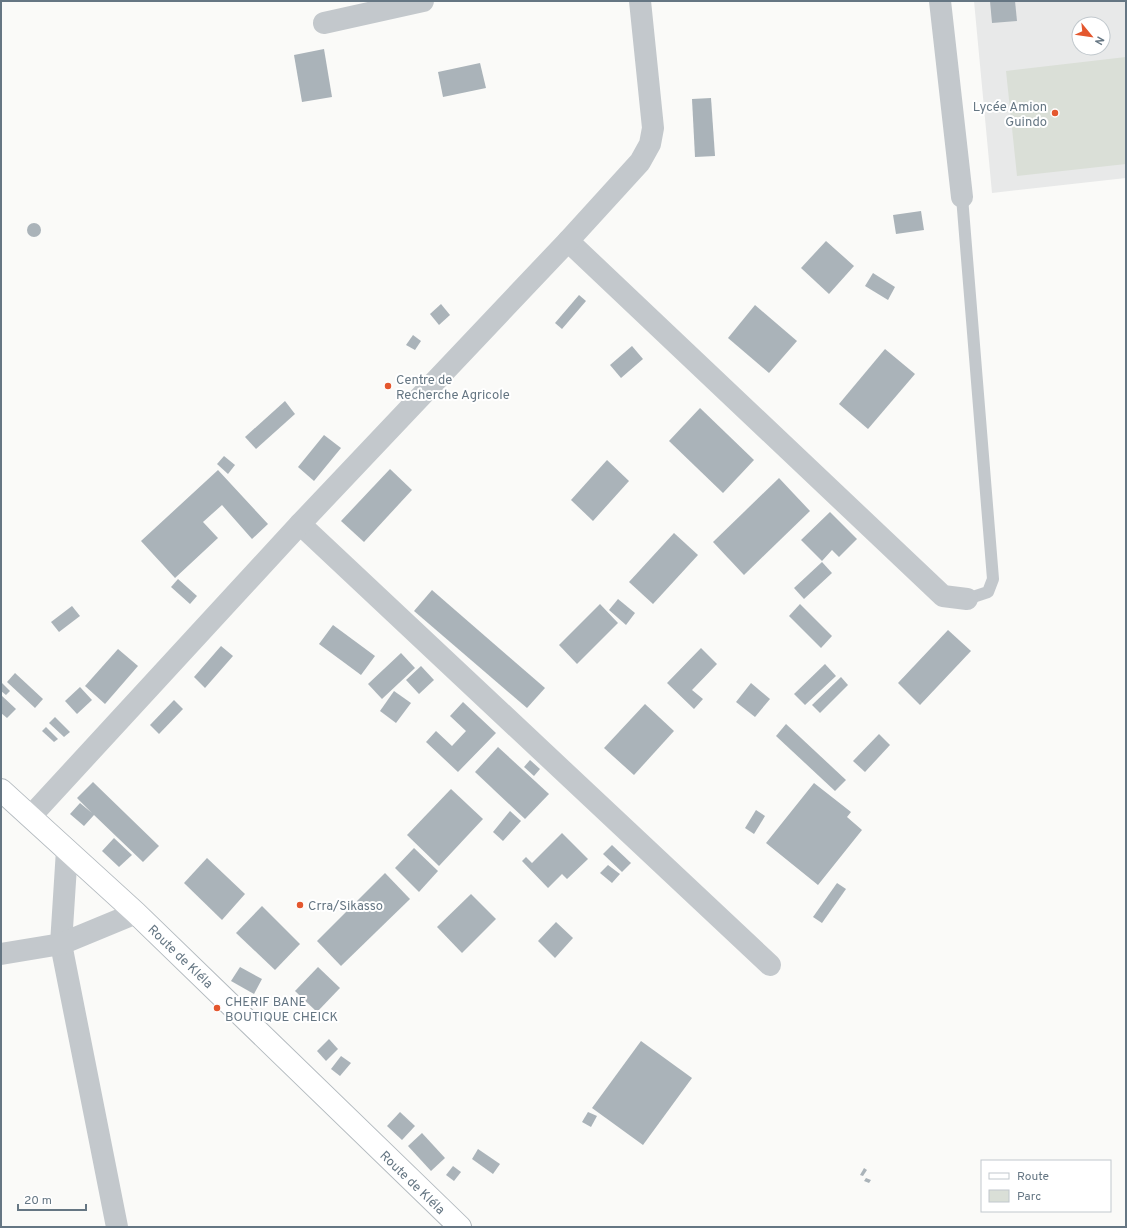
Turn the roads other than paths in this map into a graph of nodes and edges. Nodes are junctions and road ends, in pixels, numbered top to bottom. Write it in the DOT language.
graph roads {
  1 [pos="423,1"];
  2 [pos="640,1"];
  3 [pos="940,1"];
  4 [pos="324,23"];
  5 [pos="962,197"];
  6 [pos="568,241"];
  7 [pos="300,524"];
  8 [pos="967,599"];
  9 [pos="1,790"];
  10 [pos="31,816"];
  11 [pos="67,850"];
  12 [pos="136,913"];
  13 [pos="61,944"];
  14 [pos="1,954"];
  15 [pos="770,964"];
  16 [pos="117,1227"];
  17 [pos="460,1227"];
  1 -- 4 [label="street"];
  2 -- 6 [label="street"];
  3 -- 5 [label="street"];
  5 -- 8 [label="lane"];
  6 -- 7 [label="street"];
  6 -- 8 [label="street"];
  7 -- 10 [label="street"];
  7 -- 15 [label="street"];
  9 -- 10 [label="main road, Route de Kléla"];
  10 -- 11 [label="main road, Route de Kléla"];
  11 -- 12 [label="main road, Route de Kléla"];
  11 -- 13 [label="street"];
  12 -- 13 [label="street"];
  12 -- 17 [label="main road, Route de Kléla"];
  13 -- 14 [label="street"];
  13 -- 16 [label="street"];
}
